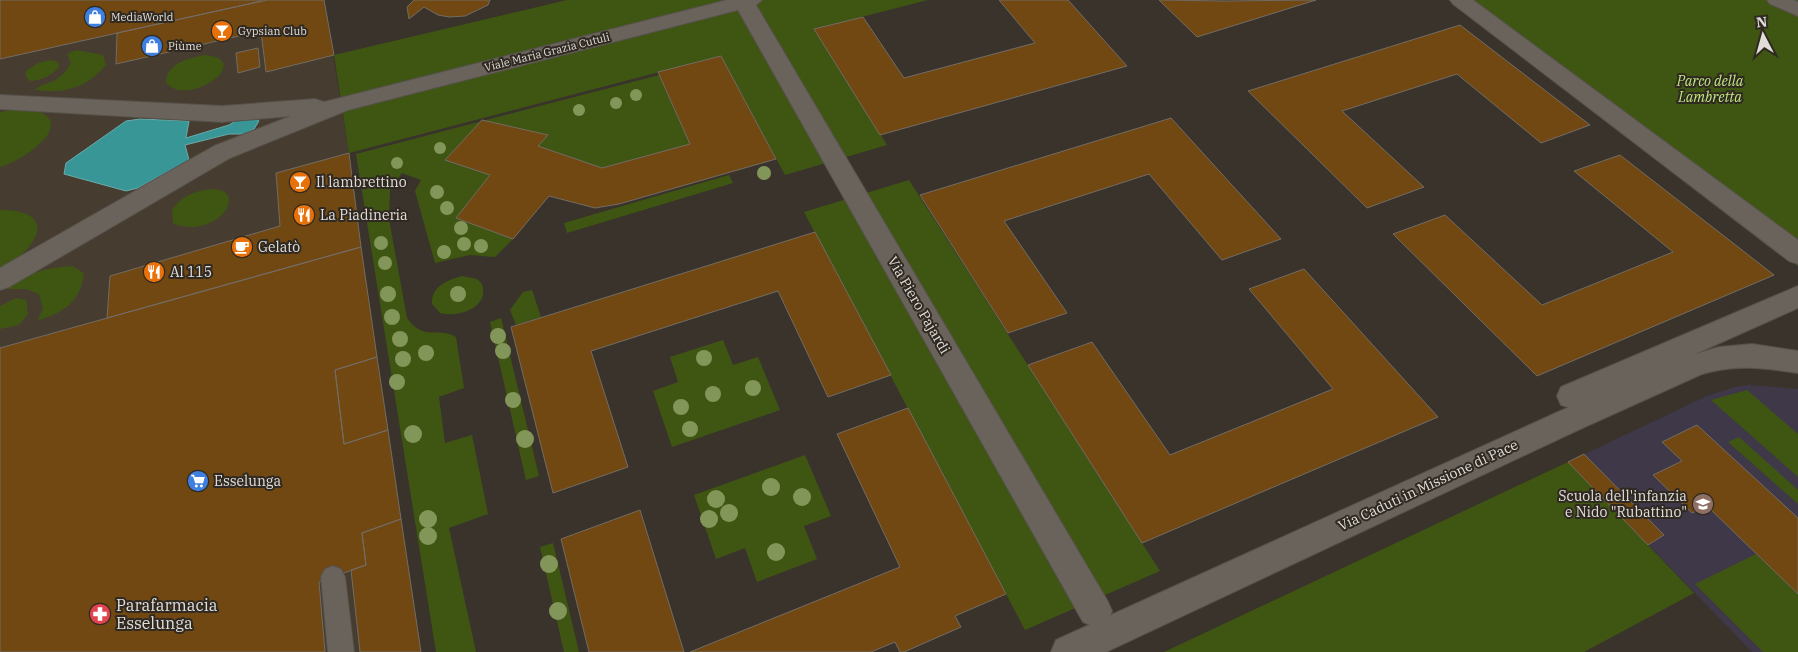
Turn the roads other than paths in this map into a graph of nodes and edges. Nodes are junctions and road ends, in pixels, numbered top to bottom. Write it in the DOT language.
graph roads {
  1 [pos="1460,0"];
  2 [pos="747,1"];
  3 [pos="0,102"];
  4 [pos="341,104"];
  5 [pos="1798,254"];
  6 [pos="0,280"];
  7 [pos="1798,296"];
  8 [pos="1798,362"];
  9 [pos="1571,396"];
  10 [pos="334,576"];
  11 [pos="1095,611"];
  12 [pos="341,652"];
  13 [pos="1068,652"];
  1 -- 5 [label="street"];
  2 -- 4 [label="street, Viale Maria Grazia Cutuli"];
  2 -- 11 [label="street, Via Piero Pajardi"];
  3 -- 4 [label="street"];
  4 -- 6 [label="street"];
  7 -- 9 [label="street"];
  8 -- 13 [label="street, Via Caduti in Missione di Pace"];
  10 -- 12 [label="lane"];
}
